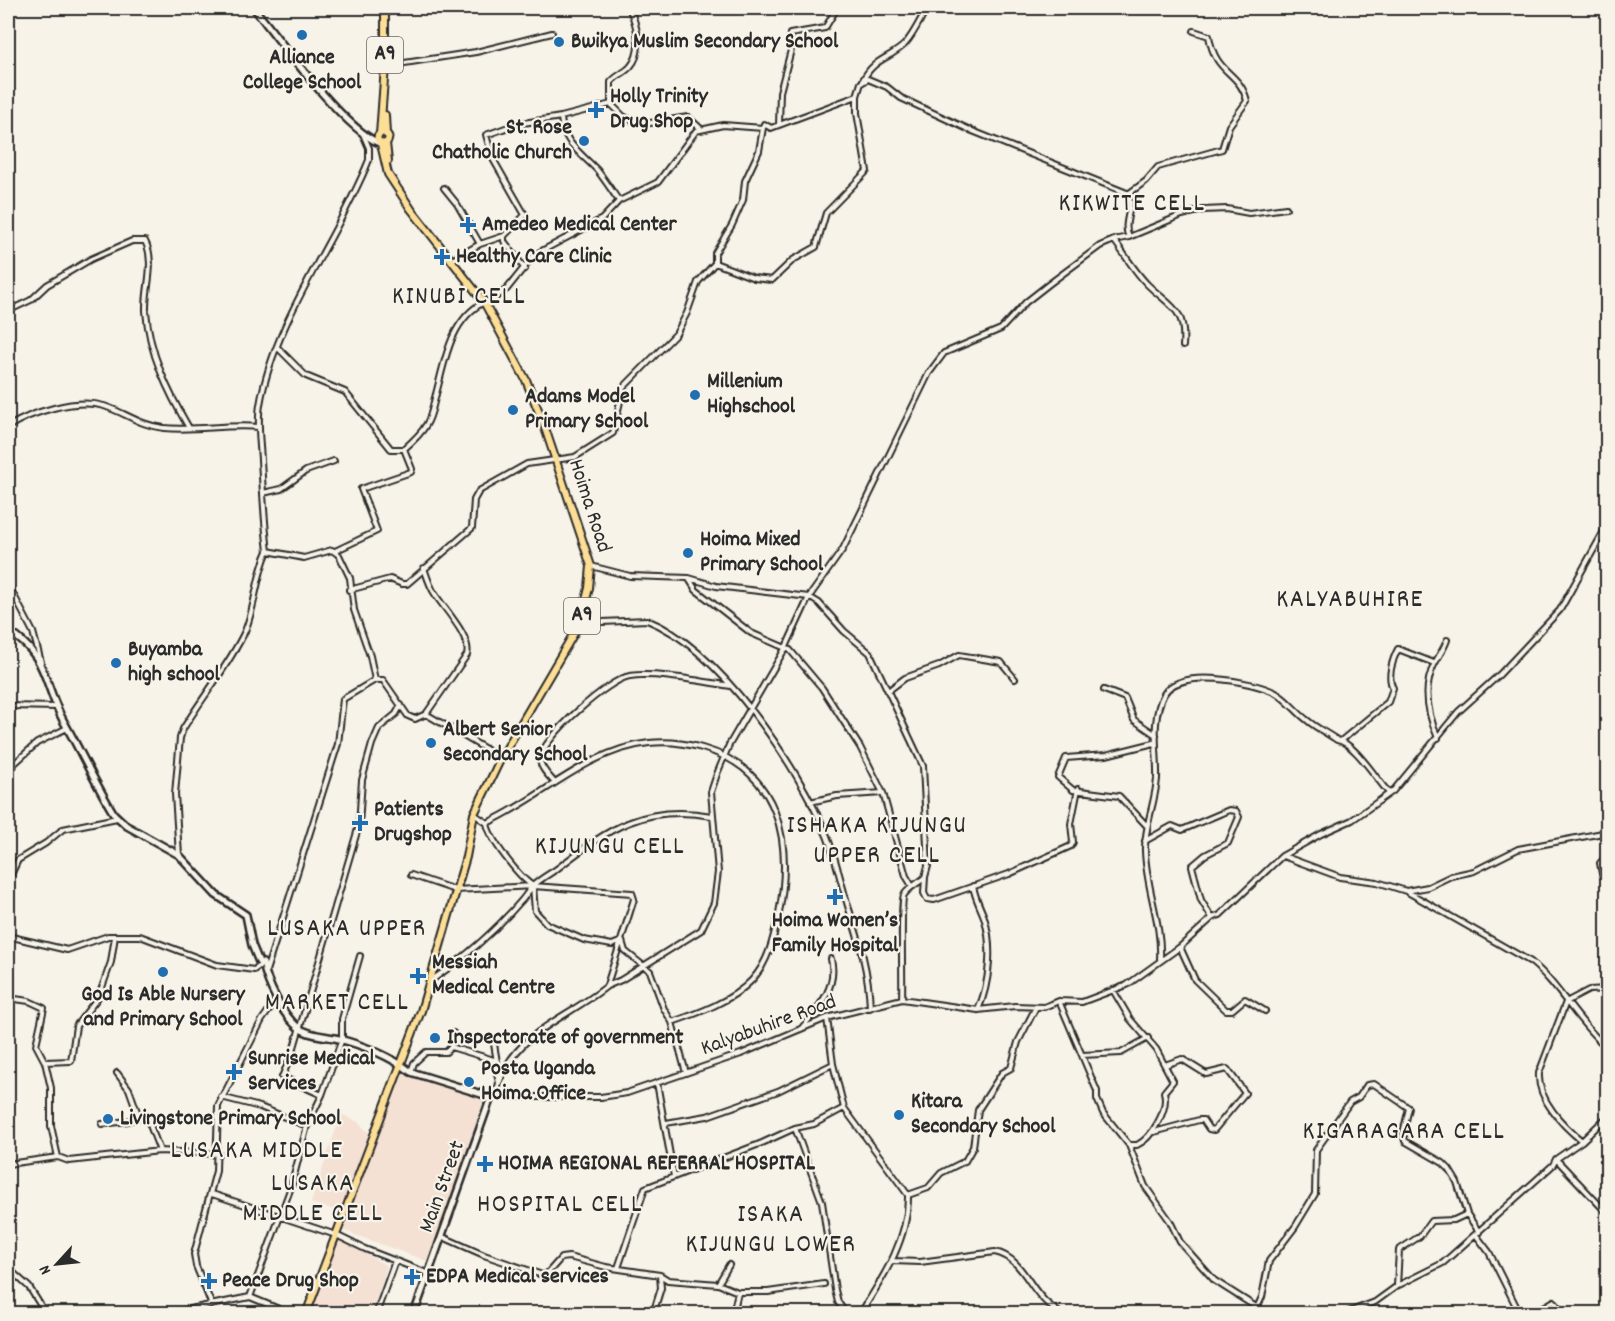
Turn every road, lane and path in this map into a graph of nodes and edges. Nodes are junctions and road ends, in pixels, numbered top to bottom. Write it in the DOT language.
graph roads {
  1 [pos="254,8"];
  2 [pos="385,8"];
  3 [pos="629,8"];
  4 [pos="834,8"];
  5 [pos="927,8"];
  6 [pos="1194,31"];
  7 [pos="552,33"];
  8 [pos="385,66"];
  9 [pos="863,81"];
  10 [pos="857,96"];
  11 [pos="611,104"];
  12 [pos="561,117"];
  13 [pos="764,124"];
  14 [pos="779,125"];
  15 [pos="702,129"];
  16 [pos="381,134"];
  17 [pos="364,135"];
  18 [pos="382,143"];
  19 [pos="444,188"];
  20 [pos="1128,194"];
  21 [pos="619,201"];
  22 [pos="1286,208"];
  23 [pos="504,236"];
  24 [pos="1129,237"];
  25 [pos="1114,240"];
  26 [pos="480,244"];
  27 [pos="452,260"];
  28 [pos="715,263"];
  29 [pos="525,269"];
  30 [pos="484,303"];
  31 [pos="8,311"];
  32 [pos="1183,346"];
  33 [pos="278,348"];
  34 [pos="8,427"];
  35 [pos="259,427"];
  36 [pos="189,428"];
  37 [pos="404,449"];
  38 [pos="334,461"];
  39 [pos="556,462"];
  40 [pos="263,493"];
  41 [pos="1608,524"];
  42 [pos="268,551"];
  43 [pos="335,551"];
  44 [pos="591,566"];
  45 [pos="424,568"];
  46 [pos="689,579"];
  47 [pos="8,584"];
  48 [pos="349,590"];
  49 [pos="809,597"];
  50 [pos="580,623"];
  51 [pos="8,631"];
  52 [pos="1447,640"];
  53 [pos="786,647"];
  54 [pos="41,662"];
  55 [pos="1434,663"];
  56 [pos="1015,679"];
  57 [pos="375,680"];
  58 [pos="732,686"];
  59 [pos="889,689"];
  60 [pos="1104,690"];
  61 [pos="401,705"];
  62 [pos="8,706"];
  63 [pos="57,706"];
  64 [pos="750,711"];
  65 [pos="426,714"];
  66 [pos="68,728"];
  67 [pos="1156,735"];
  68 [pos="1438,738"];
  69 [pos="1342,740"];
  70 [pos="1154,742"];
  71 [pos="726,755"];
  72 [pos="501,758"];
  73 [pos="8,774"];
  74 [pos="554,782"];
  75 [pos="1078,789"];
  76 [pos="883,793"];
  77 [pos="1389,793"];
  78 [pos="810,802"];
  79 [pos="474,814"];
  80 [pos="712,816"];
  81 [pos="117,818"];
  82 [pos="487,823"];
  83 [pos="1147,826"];
  84 [pos="1606,832"];
  85 [pos="1145,841"];
  86 [pos="1608,846"];
  87 [pos="179,855"];
  88 [pos="1608,855"];
  89 [pos="1282,856"];
  90 [pos="411,875"];
  91 [pos="925,877"];
  92 [pos="1608,878"];
  93 [pos="8,881"];
  94 [pos="533,886"];
  95 [pos="912,886"];
  96 [pos="973,886"];
  97 [pos="455,890"];
  98 [pos="1406,891"];
  99 [pos="1212,918"];
  100 [pos="8,936"];
  101 [pos="115,936"];
  102 [pos="622,941"];
  103 [pos="1180,948"];
  104 [pos="360,956"];
  105 [pos="831,959"];
  106 [pos="1160,960"];
  107 [pos="263,963"];
  108 [pos="645,964"];
  109 [pos="266,974"];
  110 [pos="432,980"];
  111 [pos="607,986"];
  112 [pos="1608,988"];
  113 [pos="1113,990"];
  114 [pos="8,998"];
  115 [pos="278,998"];
  116 [pos="902,999"];
  117 [pos="1059,1001"];
  118 [pos="1566,1002"];
  119 [pos="1036,1007"];
  120 [pos="870,1008"];
  121 [pos="978,1010"];
  122 [pos="1265,1011"];
  123 [pos="827,1018"];
  124 [pos="672,1022"];
  125 [pos="299,1028"];
  126 [pos="801,1030"];
  127 [pos="453,1033"];
  128 [pos="1148,1038"];
  129 [pos="342,1039"];
  130 [pos="1601,1042"];
  131 [pos="494,1044"];
  132 [pos="451,1047"];
  133 [pos="1082,1055"];
  134 [pos="45,1062"];
  135 [pos="400,1063"];
  136 [pos="833,1064"];
  137 [pos="1165,1065"];
  138 [pos="497,1066"];
  139 [pos="411,1072"];
  140 [pos="117,1073"];
  141 [pos="686,1073"];
  142 [pos="657,1083"];
  143 [pos="499,1084"];
  144 [pos="322,1095"];
  145 [pos="494,1096"];
  146 [pos="221,1098"];
  147 [pos="844,1108"];
  148 [pos="1608,1116"];
  149 [pos="140,1117"];
  150 [pos="666,1123"];
  151 [pos="102,1124"];
  152 [pos="307,1126"];
  153 [pos="795,1128"];
  154 [pos="1154,1132"];
  155 [pos="1582,1141"];
  156 [pos="1129,1144"];
  157 [pos="160,1151"];
  158 [pos="218,1154"];
  159 [pos="58,1157"];
  160 [pos="1556,1158"];
  161 [pos="8,1164"];
  162 [pos="674,1177"];
  163 [pos="212,1194"];
  164 [pos="908,1195"];
  165 [pos="1467,1214"];
  166 [pos="1608,1214"];
  167 [pos="280,1216"];
  168 [pos="1478,1233"];
  169 [pos="336,1235"];
  170 [pos="443,1237"];
  171 [pos="394,1261"];
  172 [pos="893,1261"];
  173 [pos="729,1266"];
  174 [pos="8,1268"];
  175 [pos="618,1268"];
  176 [pos="427,1273"];
  177 [pos="660,1275"];
  178 [pos="718,1284"];
  179 [pos="824,1284"];
  180 [pos="1397,1286"];
  181 [pos="738,1292"];
  182 [pos="250,1297"];
  183 [pos="211,1303"];
  184 [pos="1256,1307"];
  185 [pos="655,1313"];
  186 [pos="46,1314"];
  187 [pos="165,1314"];
  188 [pos="291,1314"];
  189 [pos="306,1314"];
  190 [pos="376,1314"];
  191 [pos="414,1314"];
  192 [pos="733,1314"];
  193 [pos="846,1314"];
  194 [pos="860,1314"];
  195 [pos="1061,1314"];
  196 [pos="1254,1314"];
  197 [pos="1343,1314"];
  198 [pos="1520,1314"];
  199 [pos="1532,1314"];
  200 [pos="1563,1314"];
  1 -- 17 [label="street"];
  2 -- 8 [label="main road, A9"];
  3 -- 11 [label="street"];
  4 -- 14 [label="street"];
  5 -- 9 [label="street"];
  6 -- 20 [label="street"];
  7 -- 8 [label="street"];
  8 -- 16 [label="main road, A9"];
  9 -- 10 [label="street"];
  9 -- 20 [label="street"];
  10 -- 14 [label="street"];
  10 -- 28 [label="street"];
  11 -- 12 [label="street"];
  11 -- 15 [label="street"];
  12 -- 21 [label="street"];
  12 -- 23 [label="street"];
  13 -- 14 [label="street"];
  13 -- 15 [label="street"];
  13 -- 28 [label="street"];
  15 -- 21 [label="street"];
  16 -- 17 [label="street"];
  16 -- 18 [label="main road, A9"];
  17 -- 18 [label="street"];
  17 -- 33 [label="street"];
  18 -- 27 [label="main road, Hoima Road / A9"];
  19 -- 26 [label="street"];
  20 -- 24 [label="street"];
  21 -- 29 [label="street"];
  22 -- 24 [label="street"];
  23 -- 26 [label="street"];
  23 -- 29 [label="street"];
  24 -- 25 [label="street"];
  25 -- 32 [label="street"];
  25 -- 49 [label="street"];
  26 -- 27 [label="street"];
  27 -- 30 [label="main road, Hoima Road / A9"];
  28 -- 39 [label="street"];
  29 -- 30 [label="street"];
  30 -- 37 [label="street"];
  30 -- 39 [label="main road, Hoima Road / A9"];
  31 -- 36 [label="street"];
  33 -- 35 [label="street"];
  33 -- 37 [label="street"];
  34 -- 36 [label="street"];
  35 -- 36 [label="street"];
  35 -- 40 [label="street"];
  37 -- 43 [label="street"];
  38 -- 40 [label="street"];
  39 -- 44 [label="main road, Hoima Road / A9"];
  39 -- 45 [label="street"];
  40 -- 42 [label="street"];
  41 -- 68 [label="street, Kalyabuhire Road"];
  42 -- 43 [label="street"];
  42 -- 87 [label="street"];
  43 -- 48 [label="street"];
  44 -- 46 [label="street"];
  44 -- 50 [label="main road, Hoima Road / A9"];
  45 -- 48 [label="street"];
  45 -- 65 [label="street"];
  46 -- 49 [label="street"];
  46 -- 53 [label="street"];
  47 -- 54 [label="street"];
  48 -- 57 [label="street"];
  49 -- 53 [label="street"];
  49 -- 59 [label="street"];
  50 -- 58 [label="street"];
  50 -- 72 [label="main road, Hoima Road / A9"];
  51 -- 54 [label="street"];
  52 -- 55 [label="street"];
  53 -- 64 [label="street"];
  53 -- 76 [label="street"];
  54 -- 63 [label="street"];
  55 -- 68 [label="street"];
  55 -- 69 [label="street"];
  56 -- 59 [label="street"];
  57 -- 61 [label="street"];
  57 -- 109 [label="street"];
  58 -- 64 [label="street"];
  58 -- 74 [label="street"];
  59 -- 91 [label="street"];
  60 -- 67 [label="street"];
  61 -- 65 [label="street"];
  61 -- 125 [label="street"];
  62 -- 63 [label="street"];
  63 -- 66 [label="street"];
  64 -- 71 [label="street"];
  64 -- 78 [label="street"];
  65 -- 72 [label="street"];
  66 -- 73 [label="street"];
  66 -- 81 [label="street"];
  67 -- 69 [label="street"];
  67 -- 70 [label="street"];
  68 -- 77 [label="street, Kalyabuhire Road"];
  69 -- 77 [label="street"];
  70 -- 75 [label="street"];
  70 -- 83 [label="street"];
  71 -- 74 [label="street"];
  71 -- 80 [label="street"];
  71 -- 124 [label="street"];
  72 -- 79 [label="main road, Hoima Road / A9"];
  74 -- 82 [label="street"];
  75 -- 83 [label="street"];
  75 -- 96 [label="street"];
  76 -- 78 [label="street"];
  76 -- 95 [label="street"];
  77 -- 89 [label="street, Kalyabuhire Road"];
  78 -- 120 [label="street"];
  79 -- 82 [label="street"];
  79 -- 97 [label="main road, Hoima Road / A9"];
  80 -- 94 [label="street"];
  80 -- 108 [label="street"];
  81 -- 87 [label="street"];
  81 -- 93 [label="street"];
  82 -- 94 [label="street"];
  83 -- 85 [label="street"];
  84 -- 86 [label="street"];
  84 -- 98 [label="street"];
  85 -- 99 [label="street"];
  85 -- 106 [label="street"];
  87 -- 107 [label="street"];
  88 -- 92 [label="street"];
  89 -- 98 [label="street"];
  89 -- 99 [label="street, Kalyabuhire Road"];
  90 -- 97 [label="street"];
  91 -- 95 [label="street"];
  91 -- 96 [label="street"];
  94 -- 97 [label="street"];
  94 -- 102 [label="street"];
  94 -- 102 [label="street"];
  94 -- 110 [label="street"];
  95 -- 116 [label="street"];
  96 -- 121 [label="street"];
  97 -- 110 [label="main road, Hoima Road / A9"];
  98 -- 118 [label="street"];
  99 -- 103 [label="street, Kalyabuhire Road"];
  100 -- 101 [label="street"];
  101 -- 107 [label="street"];
  101 -- 134 [label="street"];
  102 -- 108 [label="street"];
  102 -- 111 [label="street"];
  103 -- 106 [label="street, Kalyabuhire Road"];
  103 -- 122 [label="street"];
  104 -- 129 [label="street"];
  105 -- 126 [label="street"];
  106 -- 113 [label="street, Kalyabuhire Road"];
  107 -- 109 [label="street"];
  108 -- 111 [label="street"];
  108 -- 124 [label="street"];
  109 -- 115 [label="street"];
  110 -- 135 [label="main road, Hoima Road / A9"];
  111 -- 143 [label="street"];
  112 -- 118 [label="street"];
  113 -- 117 [label="street, Kalyabuhire Road"];
  113 -- 128 [label="street"];
  114 -- 134 [label="street"];
  115 -- 125 [label="street"];
  115 -- 146 [label="street"];
  116 -- 120 [label="street, Kalyabuhire Road"];
  116 -- 121 [label="street, Kalyabuhire Road"];
  117 -- 119 [label="street, Kalyabuhire Road"];
  117 -- 133 [label="street"];
  118 -- 130 [label="street"];
  118 -- 155 [label="street"];
  119 -- 121 [label="street, Kalyabuhire Road"];
  119 -- 164 [label="street"];
  120 -- 123 [label="street, Kalyabuhire Road"];
  123 -- 126 [label="street, Kalyabuhire Road"];
  123 -- 136 [label="street"];
  124 -- 141 [label="street"];
  125 -- 129 [label="street"];
  125 -- 144 [label="street"];
  126 -- 141 [label="street, Kalyabuhire Road"];
  127 -- 132 [label="street"];
  128 -- 133 [label="street"];
  128 -- 137 [label="street"];
  129 -- 135 [label="street"];
  129 -- 144 [label="street"];
  131 -- 138 [label="street"];
  132 -- 138 [label="street"];
  132 -- 139 [label="street"];
  133 -- 156 [label="street"];
  134 -- 159 [label="street"];
  135 -- 139 [label="street"];
  135 -- 169 [label="main road, Hoima Road"];
  136 -- 147 [label="street"];
  136 -- 150 [label="street"];
  137 -- 154 [label="street"];
  137 -- 154 [label="street"];
  138 -- 143 [label="street"];
  139 -- 145 [label="street"];
  140 -- 149 [label="street"];
  141 -- 142 [label="street, Kalyabuhire Road"];
  142 -- 145 [label="street, Kalyabuhire Road"];
  142 -- 150 [label="street"];
  143 -- 145 [label="street"];
  144 -- 152 [label="street"];
  145 -- 170 [label="street, Main Street"];
  146 -- 152 [label="street"];
  146 -- 158 [label="street"];
  147 -- 153 [label="street"];
  147 -- 164 [label="street"];
  148 -- 155 [label="street"];
  149 -- 151 [label="street"];
  149 -- 157 [label="street"];
  150 -- 162 [label="street"];
  152 -- 167 [label="street"];
  153 -- 162 [label="street"];
  153 -- 193 [label="street"];
  154 -- 156 [label="street"];
  155 -- 160 [label="street"];
  156 -- 184 [label="street"];
  157 -- 158 [label="street"];
  157 -- 159 [label="street"];
  158 -- 163 [label="street"];
  159 -- 161 [label="street"];
  160 -- 166 [label="street"];
  160 -- 168 [label="street"];
  162 -- 175 [label="street"];
  163 -- 167 [label="street"];
  163 -- 183 [label="street"];
  164 -- 172 [label="street"];
  165 -- 168 [label="street"];
  165 -- 180 [label="street"];
  165 -- 184 [label="street"];
  167 -- 169 [label="street"];
  167 -- 182 [label="street"];
  168 -- 180 [label="street"];
  168 -- 198 [label="street"];
  169 -- 171 [label="street"];
  169 -- 189 [label="main road, Hoima Road"];
  170 -- 175 [label="street"];
  170 -- 176 [label="street, Main Street"];
  171 -- 176 [label="street"];
  171 -- 190 [label="street"];
  172 -- 194 [label="street"];
  172 -- 195 [label="street"];
  173 -- 178 [label="street"];
  174 -- 186 [label="street"];
  175 -- 177 [label="street"];
  176 -- 191 [label="street, Main Street"];
  177 -- 178 [label="street"];
  177 -- 185 [label="street"];
  178 -- 181 [label="street"];
  179 -- 181 [label="street"];
  180 -- 197 [label="street"];
  181 -- 192 [label="street"];
  182 -- 183 [label="street"];
  182 -- 188 [label="street"];
  183 -- 187 [label="street"];
  184 -- 196 [label="street"];
  199 -- 200 [label="street"];
}
